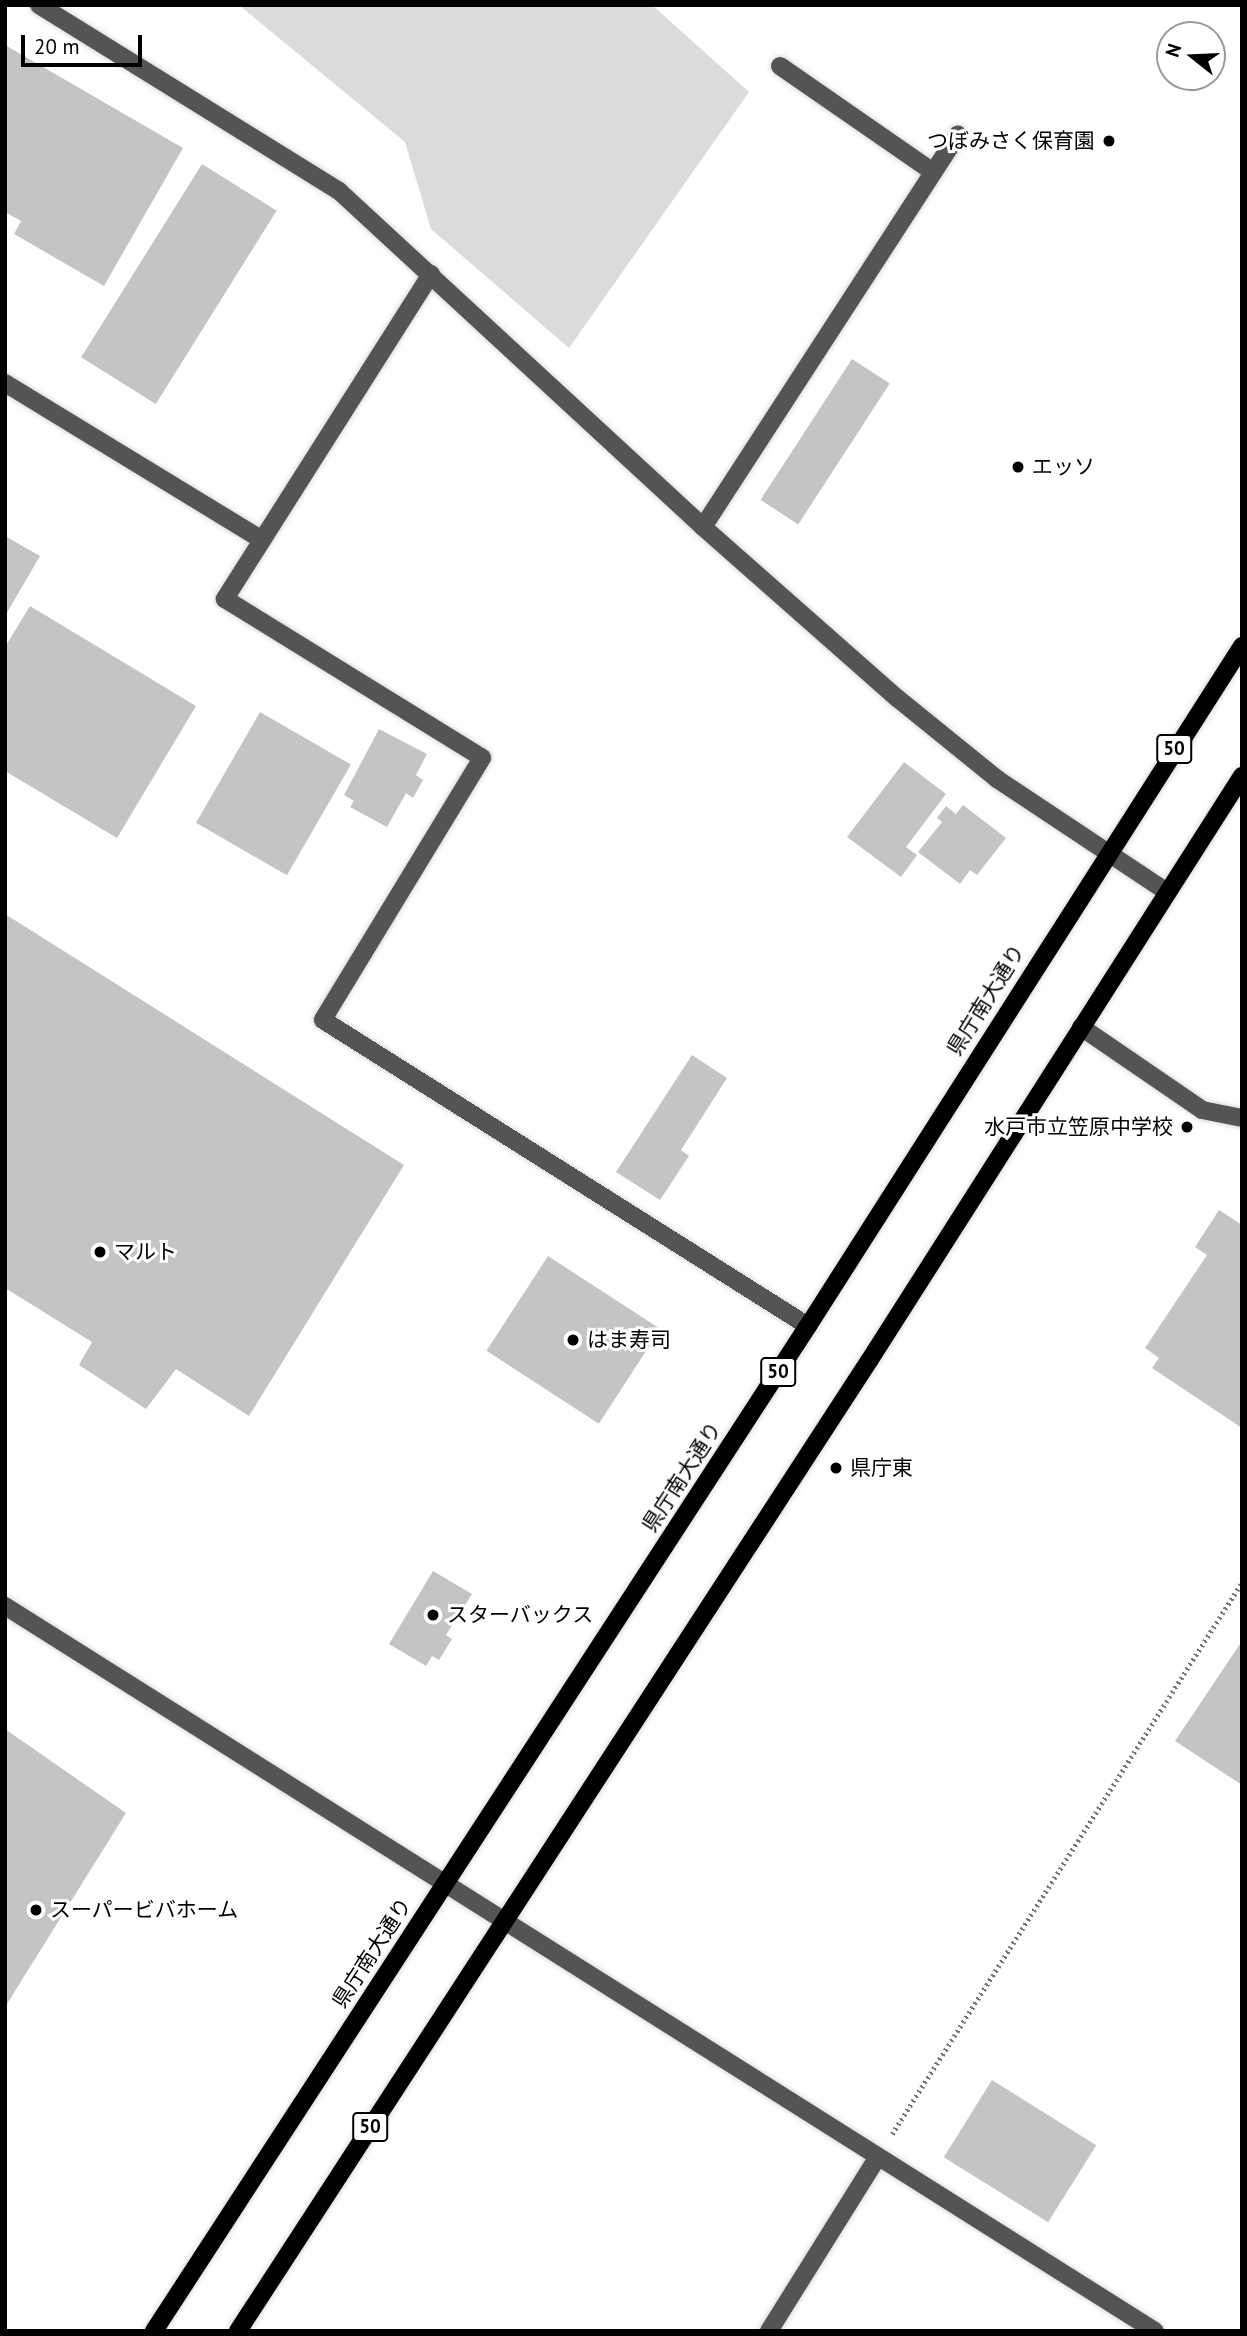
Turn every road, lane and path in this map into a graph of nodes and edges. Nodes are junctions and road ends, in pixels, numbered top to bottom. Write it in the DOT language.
graph roads {
  1 [pos="39,5"];
  2 [pos="780,66"];
  3 [pos="958,135"];
  4 [pos="933,173"];
  5 [pos="431,274"];
  6 [pos="5,383"];
  7 [pos="703,527"];
  8 [pos="262,540"];
  9 [pos="1242,646"];
  10 [pos="1242,776"];
  11 [pos="1106,853"];
  12 [pos="1167,892"];
  13 [pos="1081,1027"];
  14 [pos="1242,1118"];
  15 [pos="808,1326"];
  16 [pos="1242,1582"];
  17 [pos="5,1606"];
  18 [pos="443,1886"];
  19 [pos="502,1923"];
  20 [pos="877,2158"];
  21 [pos="154,2331"];
  22 [pos="239,2331"];
  23 [pos="769,2331"];
  24 [pos="1154,2331"];
  1 -- 5 [label="street"];
  2 -- 4 [label="street"];
  3 -- 4 [label="street"];
  4 -- 7 [label="street"];
  5 -- 7 [label="street"];
  5 -- 8 [label="street"];
  6 -- 8 [label="street"];
  7 -- 11 [label="street"];
  8 -- 15 [label="street"];
  9 -- 11 [label="main road, 県庁南大通り / 50"];
  10 -- 12 [label="main road, 50"];
  11 -- 12 [label="street"];
  11 -- 15 [label="main road, 県庁南大通り / 50"];
  12 -- 13 [label="main road, 50"];
  13 -- 14 [label="street"];
  13 -- 19 [label="main road, 50"];
  15 -- 18 [label="main road, 県庁南大通り / 50"];
  16 -- 20 [label="path"];
  17 -- 18 [label="street"];
  18 -- 19 [label="street"];
  18 -- 21 [label="main road, 県庁南大通り / 50"];
  19 -- 20 [label="street"];
  19 -- 22 [label="main road, 50"];
  20 -- 23 [label="street"];
  20 -- 24 [label="street"];
}
